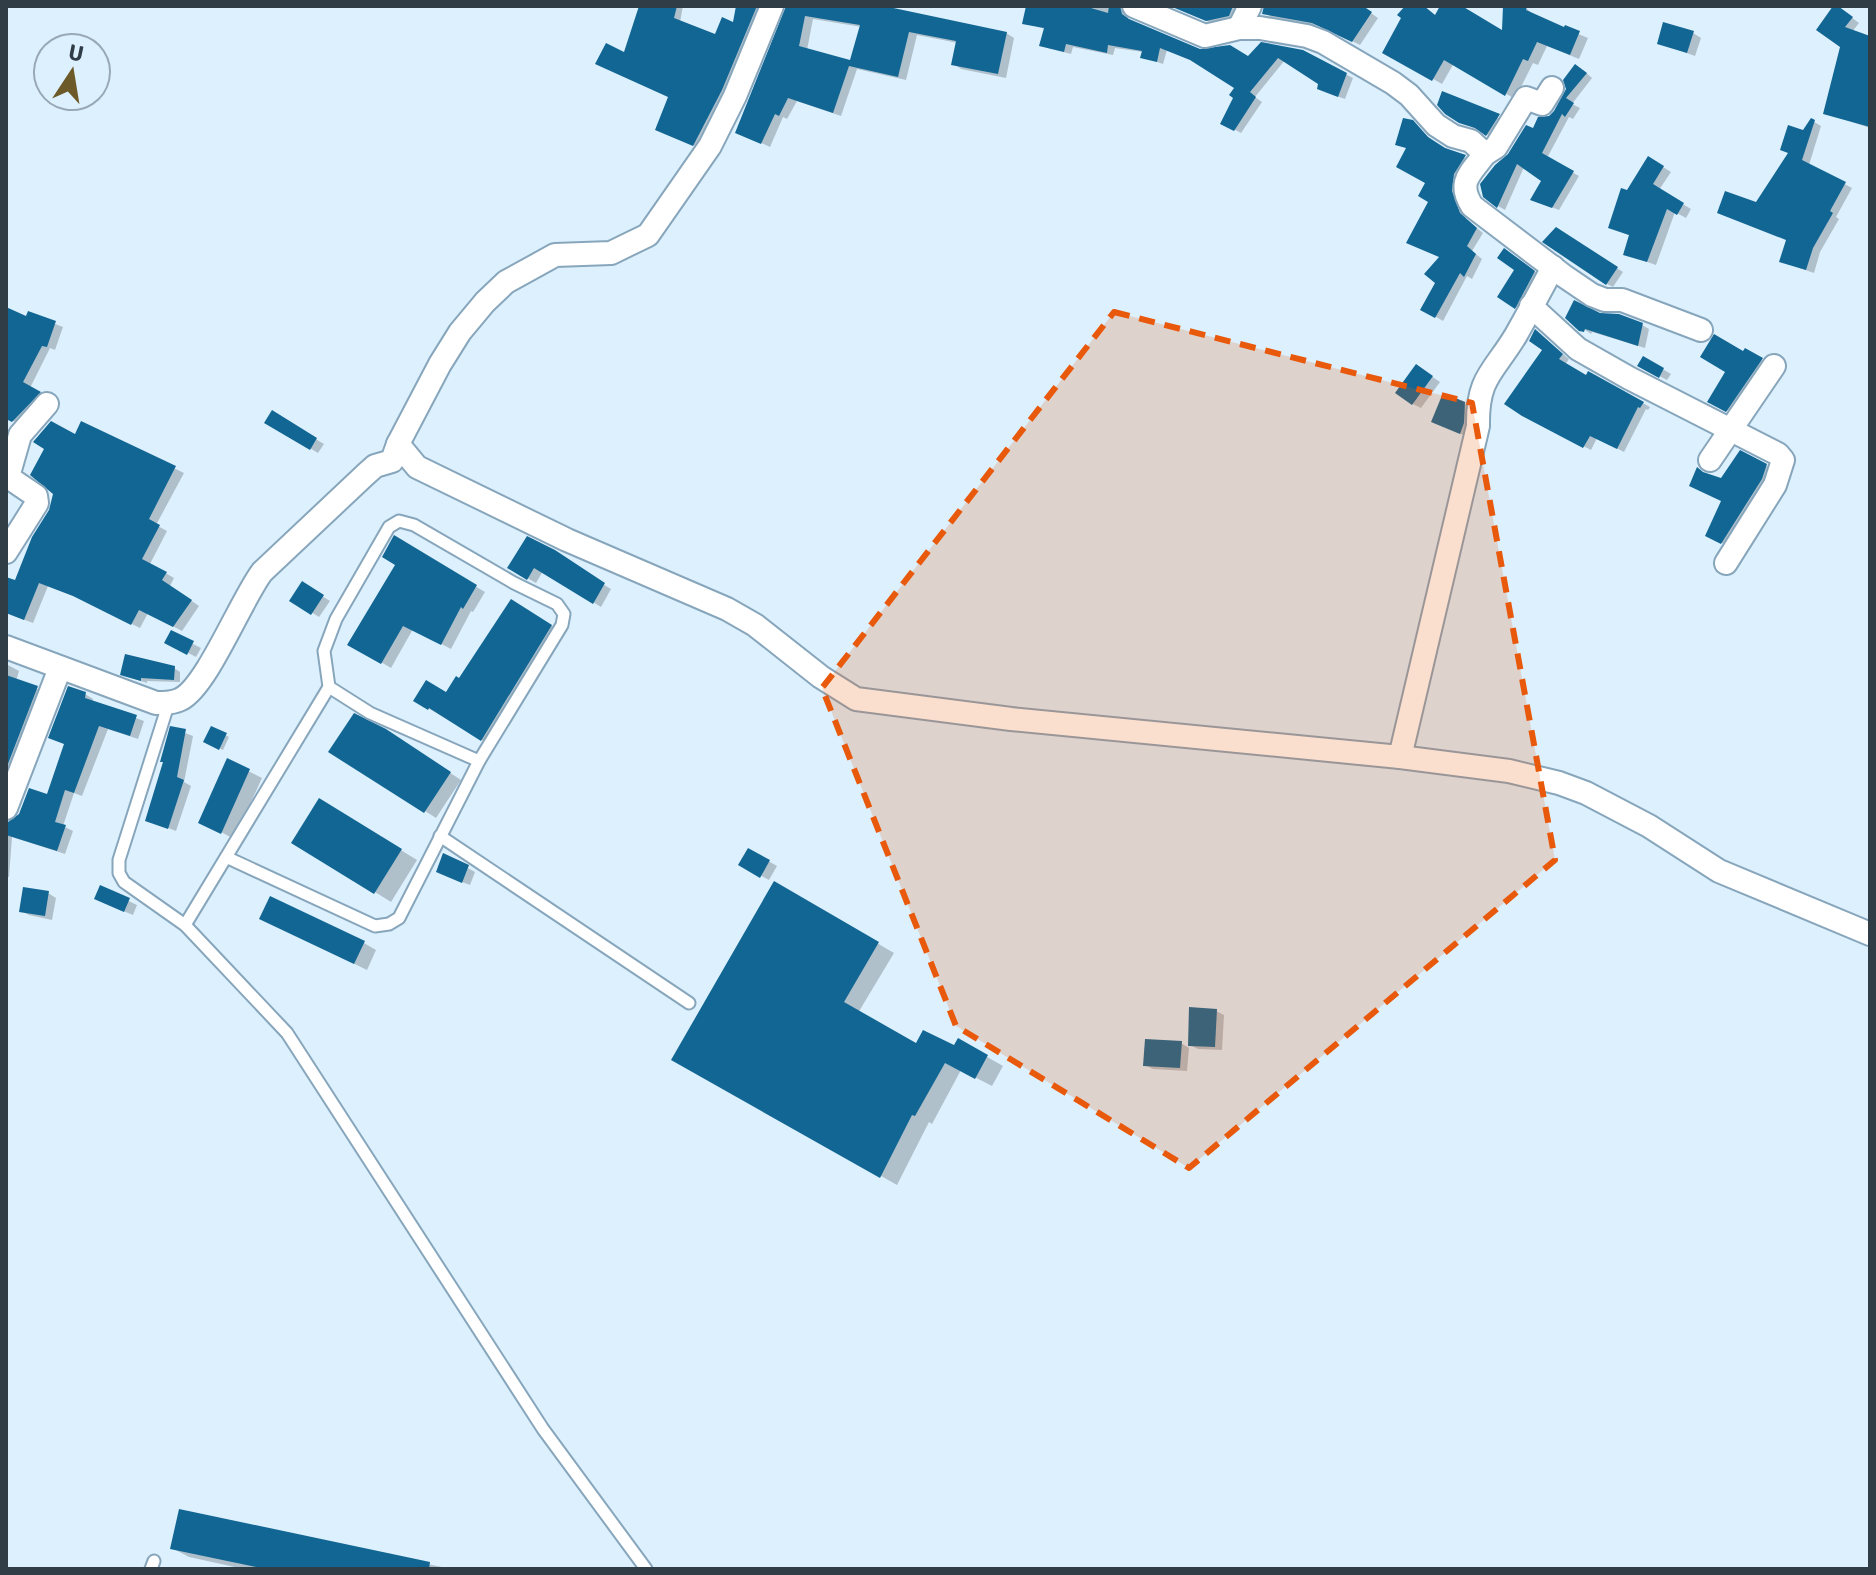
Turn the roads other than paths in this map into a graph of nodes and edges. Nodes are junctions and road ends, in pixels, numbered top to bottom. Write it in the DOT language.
graph roads {
  1 [pos="772,6"];
  2 [pos="1134,6"];
  3 [pos="1250,6"];
  4 [pos="1239,28"];
  5 [pos="1552,88"];
  6 [pos="1485,154"];
  7 [pos="1553,267"];
  8 [pos="1531,306"];
  9 [pos="1701,330"];
  10 [pos="1774,366"];
  11 [pos="47,404"];
  12 [pos="1730,430"];
  13 [pos="398,444"];
  14 [pos="1710,460"];
  15 [pos="6,552"];
  16 [pos="1726,563"];
  17 [pos="6,647"];
  18 [pos="60,668"];
  19 [pos="329,687"];
  20 [pos="169,702"];
  21 [pos="1400,757"];
  22 [pos="479,761"];
  23 [pos="6,808"];
  24 [pos="440,836"];
  25 [pos="226,857"];
  26 [pos="185,925"];
  27 [pos="1870,934"];
  28 [pos="689,1003"];
  29 [pos="151,1569"];
  30 [pos="157,1569"];
  31 [pos="646,1569"];
  1 -- 13 [label="street"];
  2 -- 4 [label="street"];
  3 -- 4 [label="street"];
  4 -- 6 [label="street"];
  5 -- 6 [label="street"];
  6 -- 7 [label="street"];
  7 -- 8 [label="street"];
  7 -- 9 [label="street"];
  8 -- 12 [label="street"];
  8 -- 21 [label="street"];
  10 -- 12 [label="street"];
  11 -- 15 [label="street"];
  12 -- 14 [label="street"];
  12 -- 16 [label="street"];
  13 -- 20 [label="street"];
  13 -- 21 [label="street"];
  17 -- 18 [label="street"];
  18 -- 20 [label="street"];
  18 -- 23 [label="street"];
  19 -- 22 [label="lane"];
  19 -- 22 [label="lane"];
  19 -- 25 [label="lane"];
  20 -- 26 [label="lane"];
  21 -- 27 [label="street"];
  22 -- 24 [label="lane"];
  24 -- 25 [label="lane"];
  24 -- 28 [label="lane"];
  25 -- 26 [label="lane"];
  26 -- 31 [label="lane"];
  29 -- 30 [label="lane"];
}
